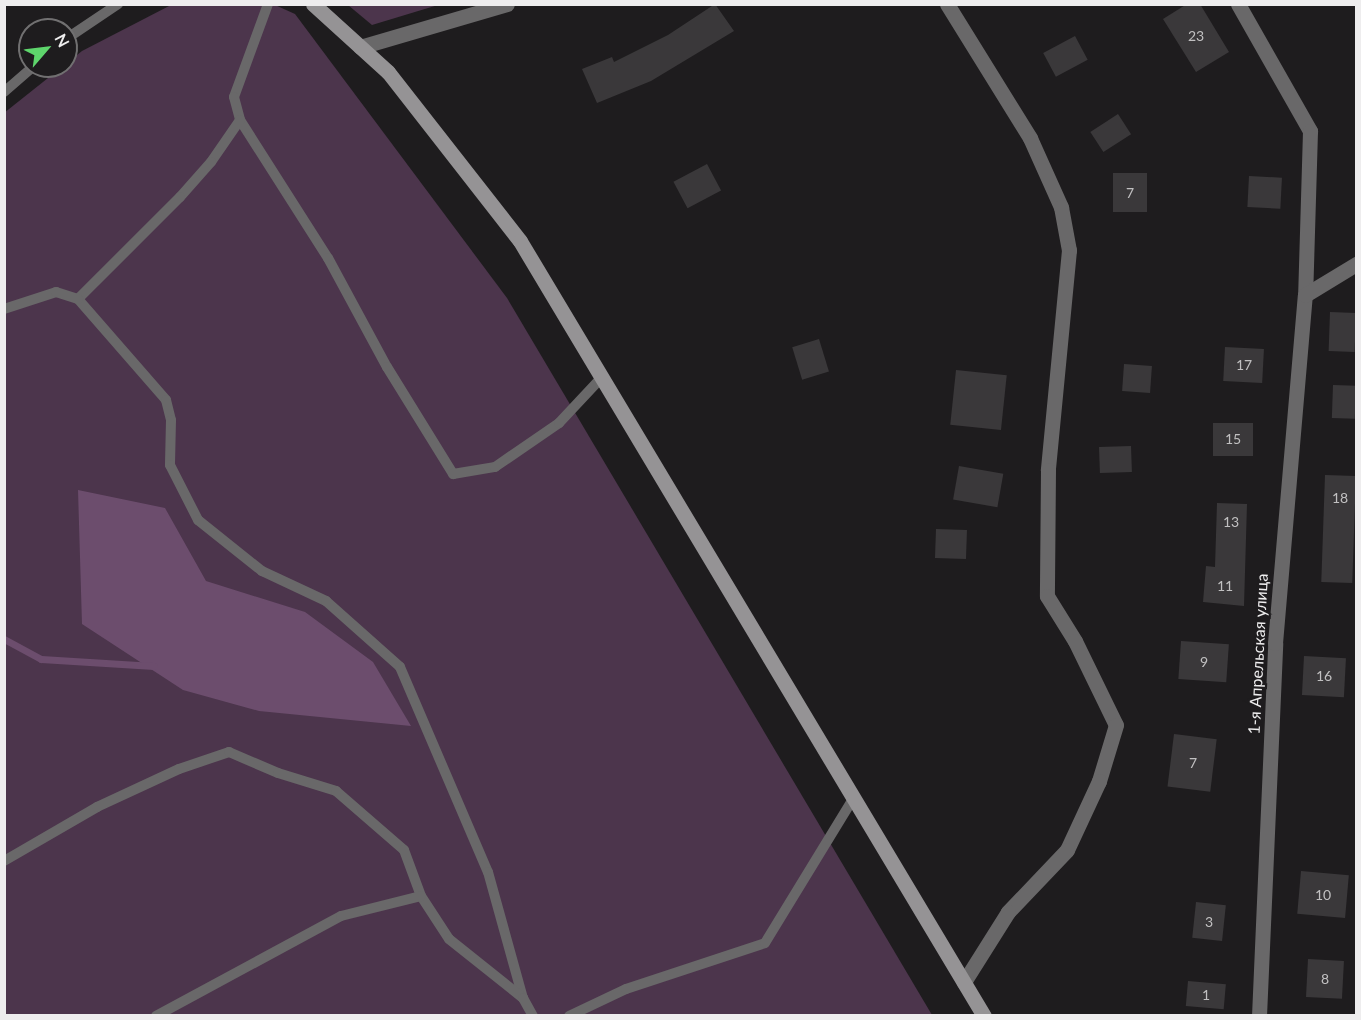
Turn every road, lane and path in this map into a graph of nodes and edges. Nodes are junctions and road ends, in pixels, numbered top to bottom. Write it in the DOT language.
graph roads {
  1 [pos="268,4"];
  2 [pos="313,4"];
  3 [pos="507,4"];
  4 [pos="947,4"];
  5 [pos="1238,4"];
  6 [pos="111,6"];
  7 [pos="78,30"];
  8 [pos="360,47"];
  9 [pos="20,78"];
  10 [pos="4,92"];
  11 [pos="240,120"];
  12 [pos="1356,264"];
  13 [pos="1305,295"];
  14 [pos="78,299"];
  15 [pos="4,309"];
  16 [pos="602,377"];
  17 [pos="854,797"];
  18 [pos="4,861"];
  19 [pos="422,896"];
  20 [pos="964,981"];
  21 [pos="522,998"];
  22 [pos="156,1016"];
  23 [pos="533,1016"];
  24 [pos="569,1016"];
  25 [pos="984,1016"];
  26 [pos="1259,1016"];
  1 -- 11 [label="lane"];
  2 -- 8 [label="street"];
  3 -- 8 [label="street"];
  4 -- 20 [label="street"];
  5 -- 13 [label="street, 1-я Апрельская улица"];
  6 -- 7 [label="lane"];
  8 -- 16 [label="street"];
  9 -- 10 [label="lane"];
  11 -- 14 [label="lane"];
  11 -- 16 [label="lane"];
  12 -- 13 [label="street"];
  13 -- 26 [label="street, 1-я Апрельская улица"];
  14 -- 15 [label="lane"];
  14 -- 21 [label="lane"];
  16 -- 17 [label="street"];
  17 -- 20 [label="street"];
  17 -- 24 [label="lane"];
  18 -- 19 [label="lane"];
  19 -- 21 [label="lane"];
  19 -- 22 [label="lane"];
  20 -- 25 [label="street"];
  21 -- 23 [label="lane"];
}
